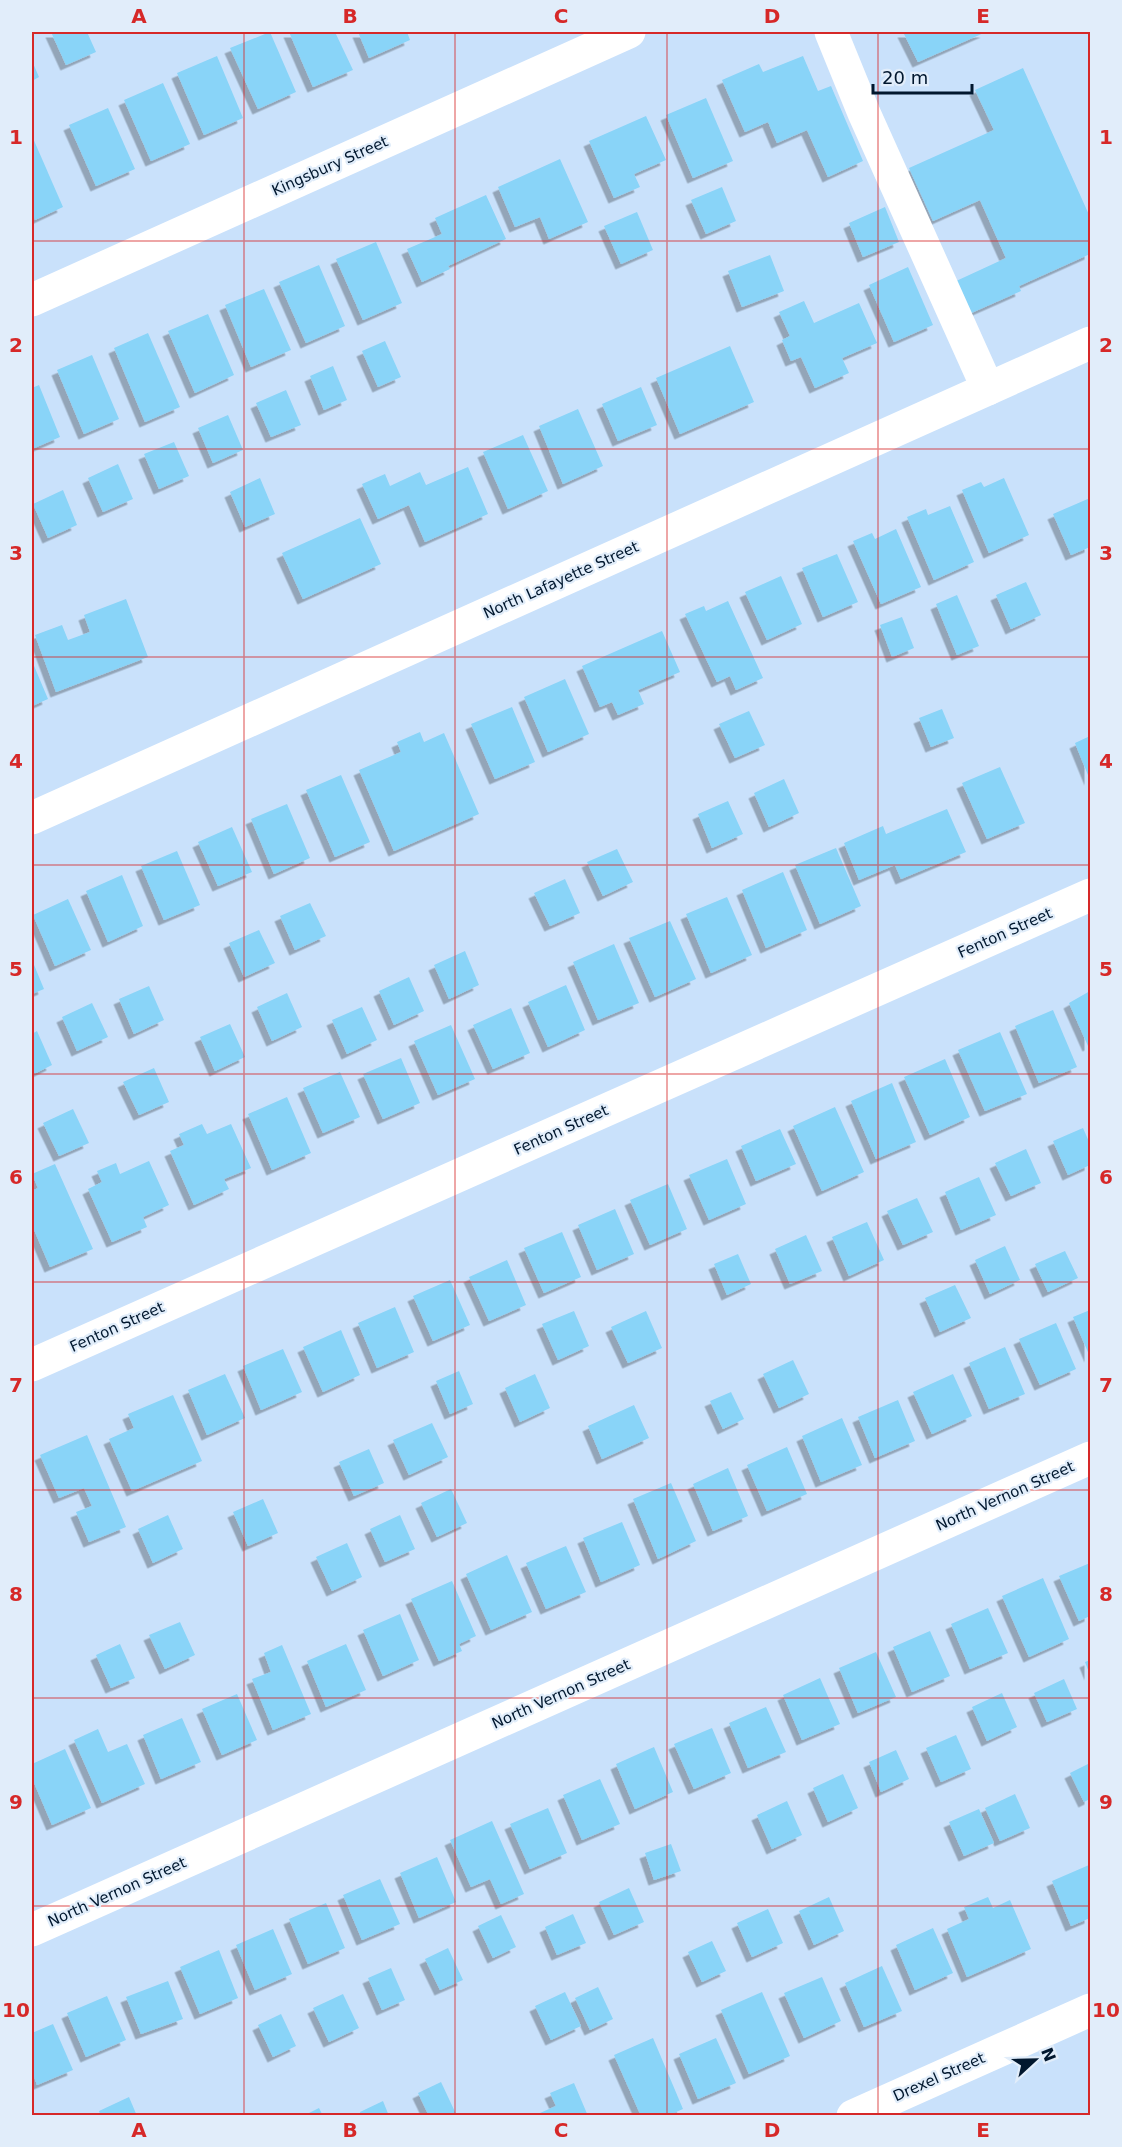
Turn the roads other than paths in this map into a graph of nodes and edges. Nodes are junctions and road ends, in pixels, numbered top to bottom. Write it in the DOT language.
graph roads {
  1 [pos="629,32"];
  2 [pos="831,32"];
  3 [pos="32,300"];
  4 [pos="1090,342"];
  5 [pos="988,389"];
  6 [pos="32,818"];
  7 [pos="1090,895"];
  8 [pos="32,1365"];
  9 [pos="1090,1458"];
  10 [pos="32,1930"];
  11 [pos="1090,2010"];
  12 [pos="853,2115"];
  1 -- 3 [label="street, Kingsbury Street"];
  2 -- 5 [label="street"];
  4 -- 5 [label="street, North Lafayette Street"];
  5 -- 6 [label="street, North Lafayette Street"];
  7 -- 8 [label="street, Fenton Street"];
  9 -- 10 [label="street, North Vernon Street"];
  11 -- 12 [label="street, Drexel Street"];
}
